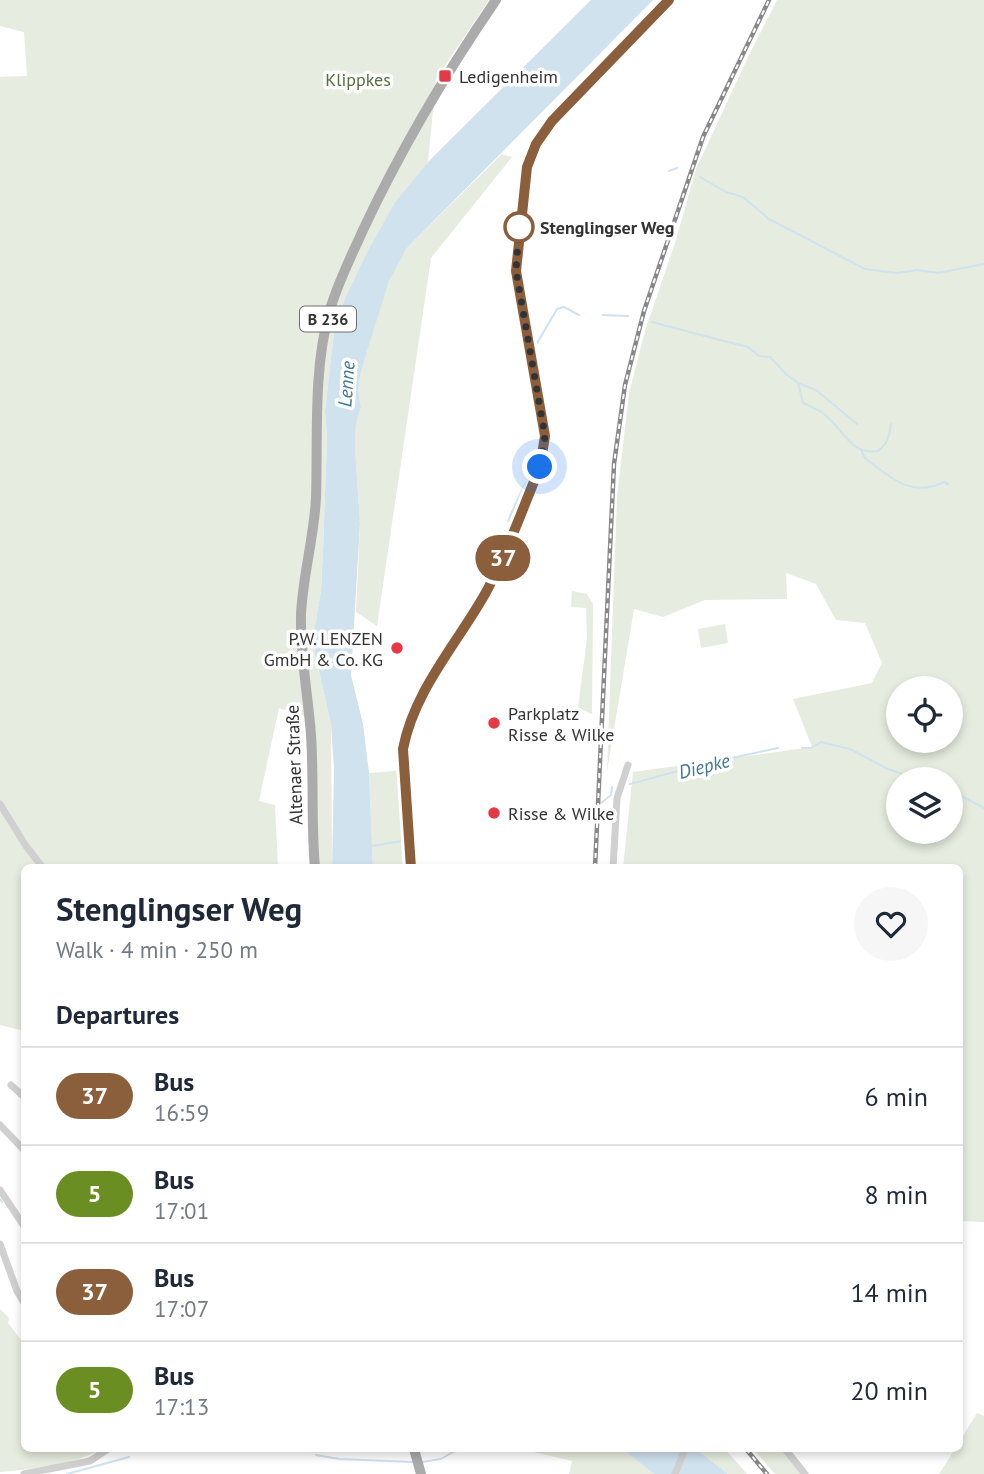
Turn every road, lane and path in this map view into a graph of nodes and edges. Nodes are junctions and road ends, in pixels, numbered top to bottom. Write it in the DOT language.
graph roads {
  1 [pos="496,0"];
  2 [pos="670,0"];
  3 [pos="628,765"];
  4 [pos="0,804"];
  5 [pos="40,864"];
  6 [pos="315,864"];
  7 [pos="411,864"];
  8 [pos="613,864"];
  9 [pos="11,1085"];
  10 [pos="21,1094"];
  11 [pos="0,1125"];
  12 [pos="21,1147"];
  13 [pos="0,1190"];
  14 [pos="21,1222"];
  15 [pos="0,1244"];
  16 [pos="21,1298"];
  17 [pos="104,1452"];
  18 [pos="684,1452"];
  19 [pos="787,1452"];
  20 [pos="23,1474"];
  21 [pos="675,1474"];
  22 [pos="805,1474"];
  1 -- 6 [label="main road, Altenaer Straße / B 236"];
  2 -- 7 [label="street"];
  3 -- 8 [label="street"];
  4 -- 5 [label="street"];
  9 -- 10 [label="street"];
  11 -- 12 [label="street"];
  13 -- 14 [label="street"];
  15 -- 16 [label="street"];
  17 -- 20 [label="street"];
  18 -- 21 [label="street"];
  19 -- 22 [label="street"];
}
